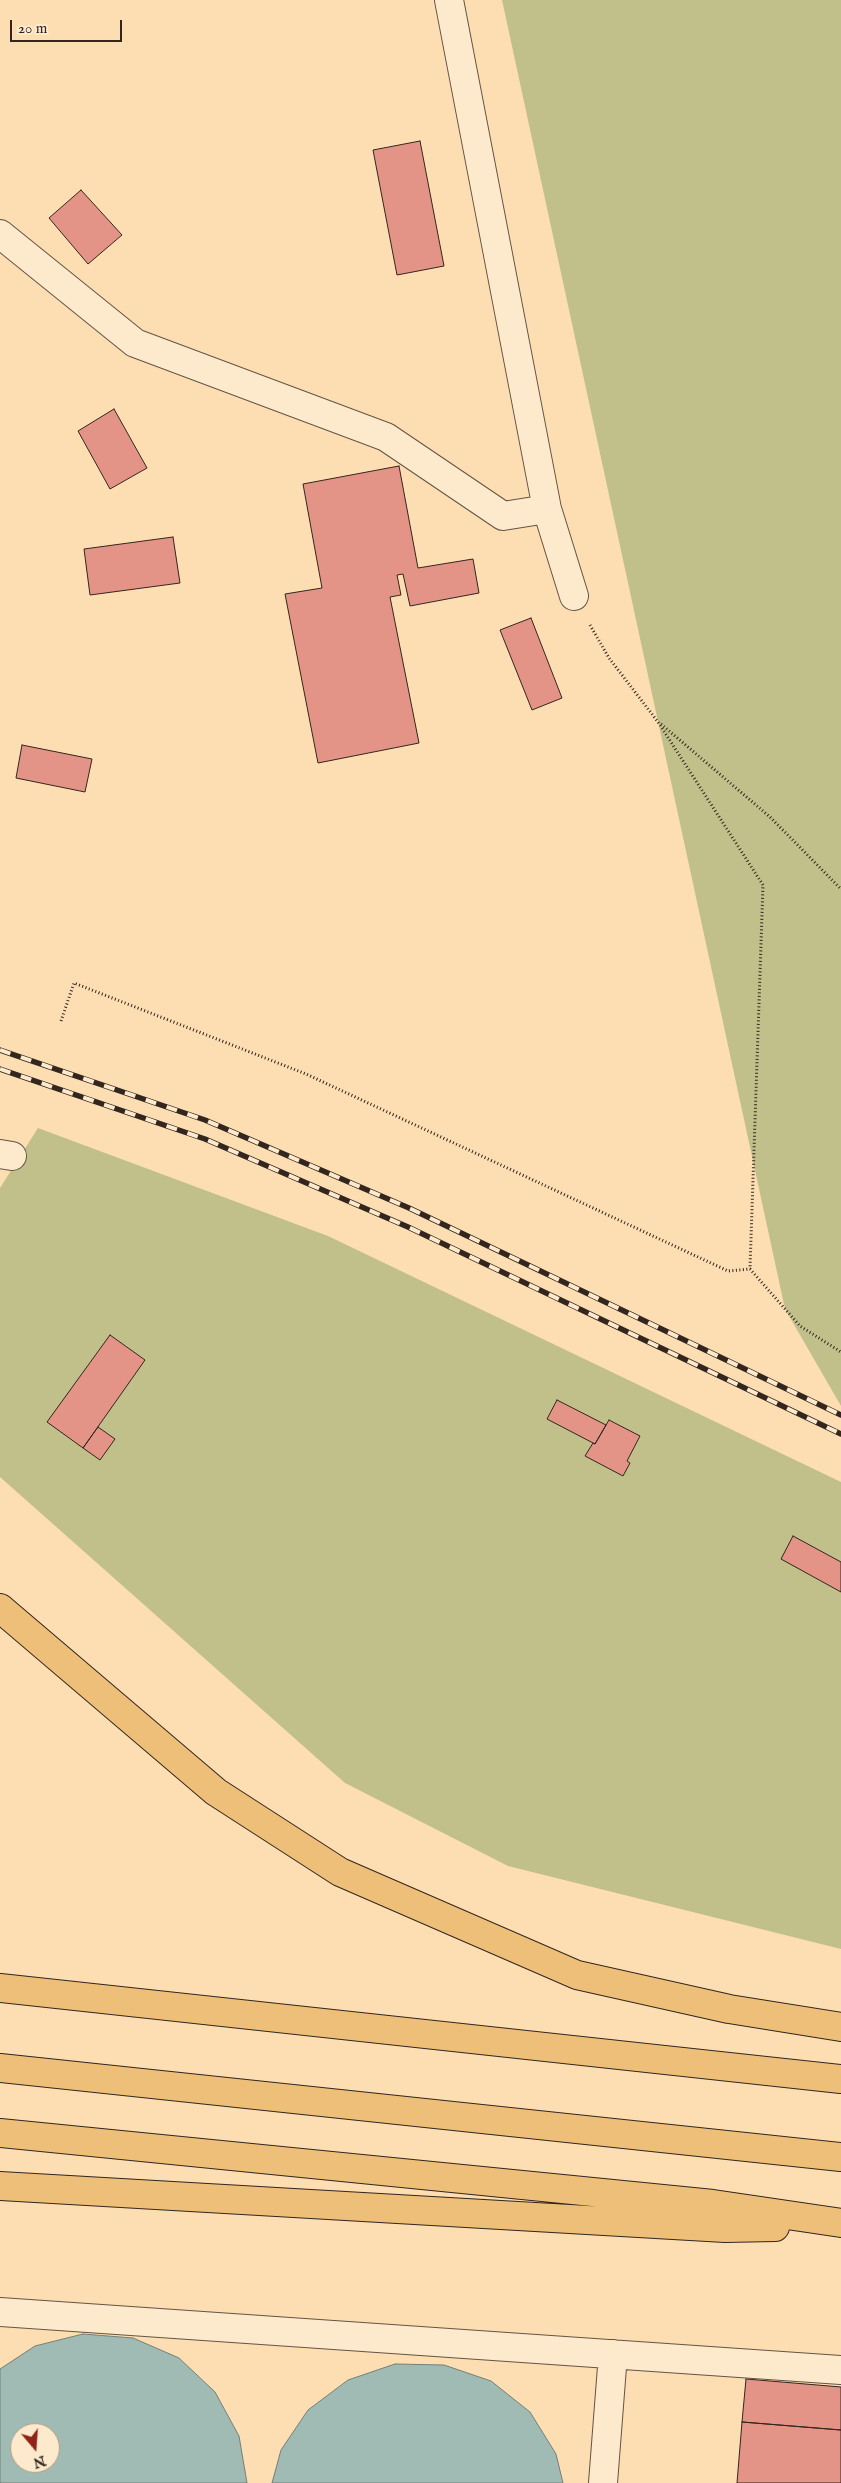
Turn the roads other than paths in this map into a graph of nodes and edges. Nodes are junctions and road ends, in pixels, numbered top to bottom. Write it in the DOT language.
graph roads {
  1 [pos="449,0"];
  2 [pos="0,234"];
  3 [pos="547,509"];
  4 [pos="574,596"];
  5 [pos="0,1608"];
  6 [pos="0,1988"];
  7 [pos="841,2027"];
  8 [pos="0,2068"];
  9 [pos="841,2079"];
  10 [pos="0,2134"];
  11 [pos="841,2157"];
  12 [pos="0,2186"];
  13 [pos="841,2224"];
  14 [pos="0,2312"];
  15 [pos="613,2354"];
  16 [pos="841,2370"];
  17 [pos="603,2483"];
  1 -- 3 [label="street"];
  2 -- 3 [label="street"];
  3 -- 4 [label="street"];
  5 -- 7 [label="highway"];
  6 -- 9 [label="highway"];
  8 -- 11 [label="highway"];
  10 -- 13 [label="highway"];
  12 -- 13 [label="highway"];
  14 -- 15 [label="street"];
  15 -- 16 [label="street"];
  15 -- 17 [label="street"];
}
